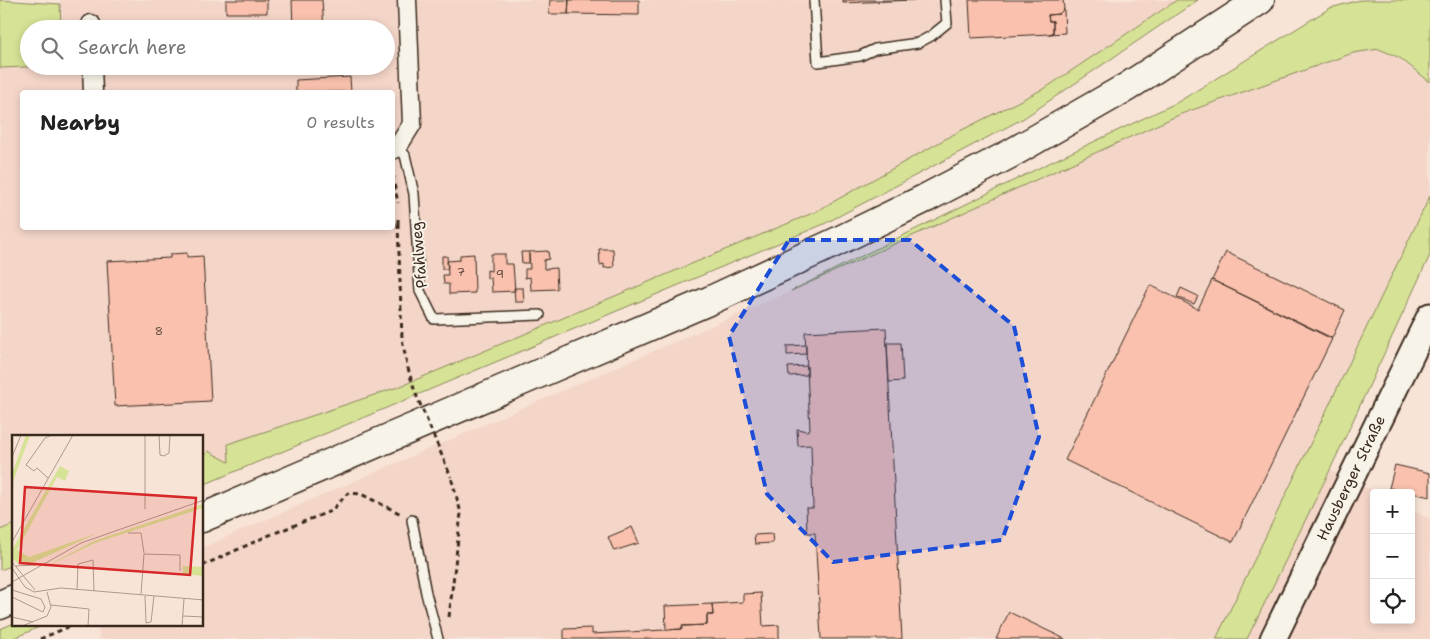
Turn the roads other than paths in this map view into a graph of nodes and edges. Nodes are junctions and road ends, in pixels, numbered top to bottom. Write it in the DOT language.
graph roads {
  1 [pos="407,0"];
  2 [pos="814,0"];
  3 [pos="946,0"];
  4 [pos="1260,1"];
  5 [pos="93,75"];
  6 [pos="94,90"];
  7 [pos="395,149"];
  8 [pos="540,315"];
  9 [pos="1430,316"];
  10 [pos="204,517"];
  11 [pos="412,520"];
  12 [pos="12,600"];
  13 [pos="0,605"];
  14 [pos="438,639"];
  15 [pos="1273,639"];
  1 -- 7 [label="street, Pfahlweg"];
  2 -- 3 [label="lane"];
  4 -- 10 [label="main road"];
  5 -- 6 [label="street"];
  7 -- 8 [label="lane, Pfahlweg"];
  9 -- 15 [label="main road, Hausberger Straße"];
  11 -- 14 [label="lane"];
  12 -- 13 [label="main road"];
}
